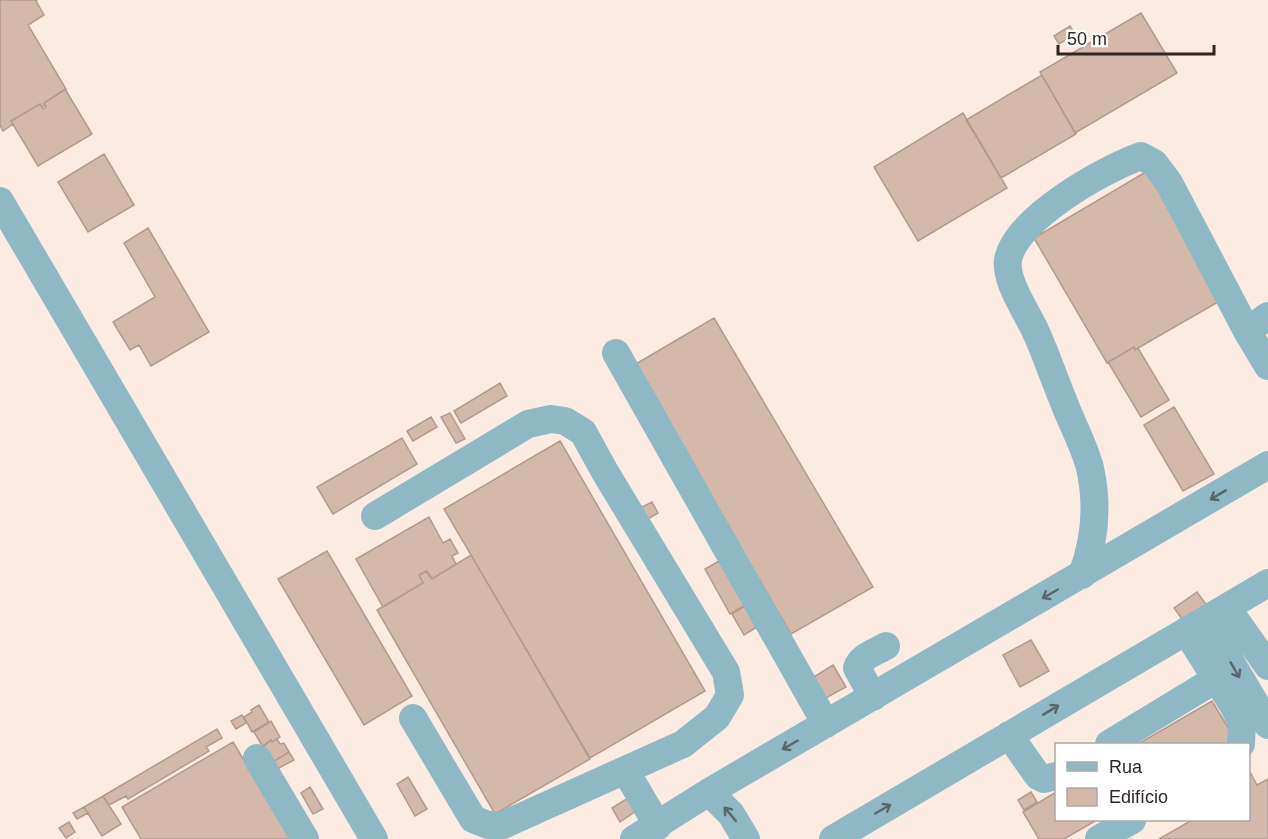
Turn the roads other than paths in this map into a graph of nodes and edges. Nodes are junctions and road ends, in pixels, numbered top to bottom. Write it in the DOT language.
graph roads {
  1 [pos="0,201"];
  2 [pos="1258,323"];
  3 [pos="616,353"];
  4 [pos="1268,366"];
  5 [pos="1268,465"];
  6 [pos="375,516"];
  7 [pos="1082,575"];
  8 [pos="1268,583"];
  9 [pos="1206,619"];
  10 [pos="886,646"];
  11 [pos="1268,666"];
  12 [pos="1216,679"];
  13 [pos="873,697"];
  14 [pos="413,718"];
  15 [pos="826,724"];
  16 [pos="1268,725"];
  17 [pos="1009,735"];
  18 [pos="1111,743"];
  19 [pos="1241,743"];
  20 [pos="257,758"];
  21 [pos="625,770"];
  22 [pos="1055,776"];
  23 [pos="709,792"];
  24 [pos="1129,821"];
  25 [pos="646,832"];
  26 [pos="305,839"];
  27 [pos="374,839"];
  28 [pos="746,839"];
  29 [pos="833,839"];
  30 [pos="1099,839"];
  1 -- 27 [label="street"];
  2 -- 4 [label="street"];
  2 -- 7 [label="street"];
  3 -- 15 [label="street"];
  5 -- 7 [label="street, one-way"];
  6 -- 21 [label="street"];
  7 -- 13 [label="street, one-way"];
  8 -- 9 [label="street"];
  9 -- 11 [label="street"];
  9 -- 12 [label="street"];
  9 -- 16 [label="street, one-way"];
  17 -- 9 [label="street, one-way"];
  10 -- 13 [label="street"];
  12 -- 18 [label="street"];
  12 -- 19 [label="street"];
  13 -- 15 [label="street"];
  14 -- 21 [label="street"];
  15 -- 23 [label="street, one-way"];
  17 -- 22 [label="street"];
  29 -- 17 [label="street, one-way"];
  20 -- 26 [label="street"];
  21 -- 25 [label="street"];
  23 -- 25 [label="street"];
  28 -- 23 [label="street, one-way"];
  24 -- 30 [label="street"];
}
